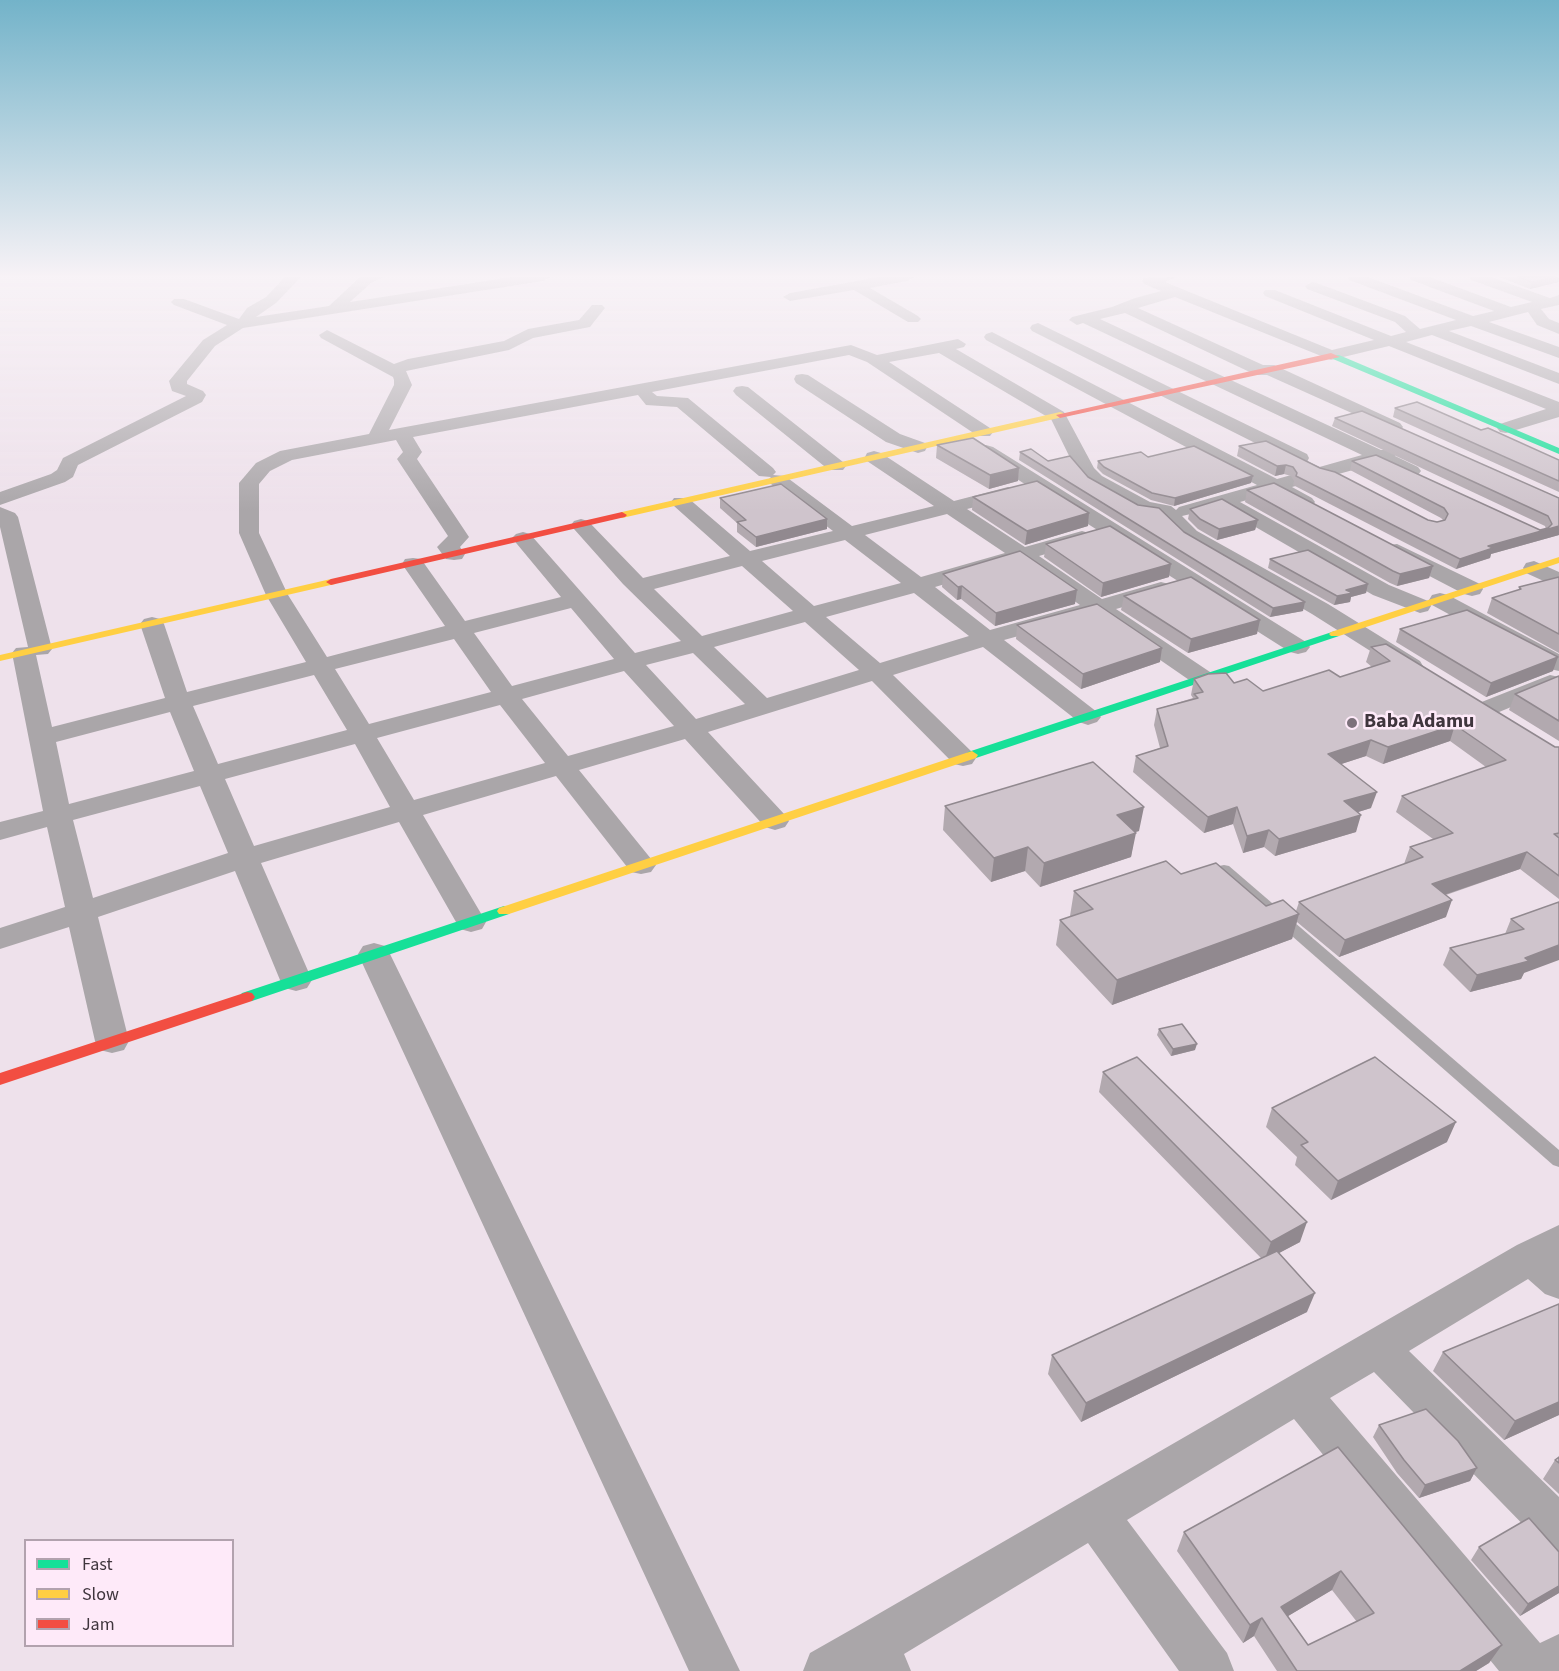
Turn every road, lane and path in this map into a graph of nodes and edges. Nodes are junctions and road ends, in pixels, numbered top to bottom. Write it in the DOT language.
graph roads {
  1 [pos="199,355"];
  2 [pos="365,355"];
  3 [pos="456,355"];
  4 [pos="825,355"];
  5 [pos="863,355"];
  6 [pos="900,355"];
  7 [pos="955,355"];
  8 [pos="1014,355"];
  9 [pos="1093,355"];
  10 [pos="1161,355"];
  11 [pos="1231,355"];
  12 [pos="1331,355"];
  13 [pos="1428,355"];
  14 [pos="1490,355"];
  15 [pos="875,360"];
  16 [pos="393,370"];
  17 [pos="1265,370"];
  18 [pos="802,379"];
  19 [pos="1559,379"];
  20 [pos="1216,381"];
  21 [pos="640,390"];
  22 [pos="742,391"];
  23 [pos="1168,392"];
  24 [pos="1435,398"];
  25 [pos="1115,403"];
  26 [pos="1559,410"];
  27 [pos="1367,415"];
  28 [pos="1058,416"];
  29 [pos="1506,428"];
  30 [pos="402,435"];
  31 [pos="974,435"];
  32 [pos="375,440"];
  33 [pos="918,447"];
  34 [pos="1559,450"];
  35 [pos="1378,456"];
  36 [pos="874,458"];
  37 [pos="836,466"];
  38 [pos="1326,471"];
  39 [pos="772,476"];
  40 [pos="1431,481"];
  41 [pos="1356,483"];
  42 [pos="1040,484"];
  43 [pos="1273,485"];
  44 [pos="0,499"];
  45 [pos="1222,500"];
  46 [pos="681,502"];
  47 [pos="951,508"];
  48 [pos="1325,512"];
  49 [pos="0,513"];
  50 [pos="1170,516"];
  51 [pos="581,525"];
  52 [pos="1110,529"];
  53 [pos="848,532"];
  54 [pos="524,538"];
  55 [pos="1378,540"];
  56 [pos="454,554"];
  57 [pos="1022,554"];
  58 [pos="745,558"];
  59 [pos="1559,560"];
  60 [pos="413,564"];
  61 [pos="1534,568"];
  62 [pos="1192,580"];
  63 [pos="1559,581"];
  64 [pos="918,585"];
  65 [pos="638,586"];
  66 [pos="1472,589"];
  67 [pos="277,595"];
  68 [pos="576,600"];
  69 [pos="1430,603"];
  70 [pos="1099,607"];
  71 [pos="810,614"];
  72 [pos="152,624"];
  73 [pos="459,630"];
  74 [pos="1352,630"];
  75 [pos="987,638"];
  76 [pos="697,643"];
  77 [pos="1298,647"];
  78 [pos="21,653"];
  79 [pos="628,661"];
  80 [pos="1559,664"];
  81 [pos="321,666"];
  82 [pos="876,672"];
  83 [pos="1559,678"];
  84 [pos="1204,679"];
  85 [pos="1433,679"];
  86 [pos="506,696"];
  87 [pos="178,701"];
  88 [pos="762,707"];
  89 [pos="1088,717"];
  90 [pos="1512,727"];
  91 [pos="691,729"];
  92 [pos="362,734"];
  93 [pos="43,737"];
  94 [pos="963,758"];
  95 [pos="562,766"];
  96 [pos="208,774"];
  97 [pos="407,810"];
  98 [pos="58,815"];
  99 [pos="775,821"];
  100 [pos="0,831"];
  101 [pos="244,858"];
  102 [pos="641,866"];
  103 [pos="1224,869"];
  104 [pos="82,912"];
  105 [pos="471,922"];
  106 [pos="0,939"];
  107 [pos="374,954"];
  108 [pos="296,980"];
  109 [pos="112,1041"];
  110 [pos="0,1079"];
  111 [pos="1559,1160"];
  112 [pos="1550,1260"];
  113 [pos="1377,1347"];
  114 [pos="1299,1394"];
  115 [pos="1095,1514"];
  116 [pos="1559,1529"];
  117 [pos="879,1658"];
  118 [pos="1559,1659"];
  119 [pos="715,1671"];
  120 [pos="828,1671"];
  121 [pos="1209,1671"];
  122 [pos="1531,1671"];
  123 [pos="1543,1671"];
  1 -- 44 [label="street"];
  2 -- 16 [label="street"];
  3 -- 16 [label="street"];
  4 -- 21 [label="street"];
  5 -- 15 [label="street"];
  6 -- 15 [label="street"];
  7 -- 28 [label="street"];
  8 -- 25 [label="street"];
  9 -- 23 [label="street"];
  10 -- 20 [label="street"];
  11 -- 17 [label="street"];
  12 -- 17 [label="street"];
  12 -- 24 [label="street"];
  13 -- 26 [label="street"];
  14 -- 19 [label="street"];
  15 -- 31 [label="street"];
  16 -- 32 [label="street"];
  17 -- 20 [label="street"];
  17 -- 27 [label="street"];
  18 -- 33 [label="street"];
  20 -- 23 [label="street"];
  20 -- 35 [label="street"];
  21 -- 30 [label="street"];
  21 -- 39 [label="street"];
  22 -- 37 [label="street"];
  23 -- 25 [label="street"];
  23 -- 38 [label="street"];
  24 -- 27 [label="street"];
  24 -- 29 [label="street"];
  25 -- 28 [label="street"];
  25 -- 43 [label="street"];
  26 -- 29 [label="street"];
  27 -- 35 [label="street"];
  28 -- 31 [label="street"];
  28 -- 50 [label="street"];
  29 -- 34 [label="street"];
  30 -- 32 [label="street"];
  30 -- 56 [label="street"];
  31 -- 33 [label="street"];
  31 -- 42 [label="street"];
  32 -- 67 [label="street"];
  33 -- 36 [label="street"];
  35 -- 38 [label="street"];
  35 -- 40 [label="street"];
  36 -- 37 [label="street"];
  36 -- 47 [label="street"];
  37 -- 39 [label="street"];
  38 -- 41 [label="street"];
  38 -- 43 [label="street"];
  39 -- 46 [label="street"];
  39 -- 53 [label="street"];
  42 -- 47 [label="street"];
  42 -- 52 [label="street"];
  43 -- 45 [label="street"];
  43 -- 48 [label="street"];
  45 -- 50 [label="street"];
  45 -- 69 [label="street"];
  46 -- 51 [label="street"];
  46 -- 58 [label="street"];
  47 -- 53 [label="street"];
  47 -- 57 [label="street"];
  49 -- 78 [label="street"];
  50 -- 74 [label="street"];
  51 -- 54 [label="street"];
  51 -- 65 [label="street"];
  52 -- 57 [label="street"];
  52 -- 62 [label="street"];
  53 -- 58 [label="street"];
  53 -- 64 [label="street"];
  54 -- 56 [label="street"];
  54 -- 68 [label="street"];
  55 -- 66 [label="street"];
  56 -- 60 [label="street"];
  57 -- 64 [label="street"];
  57 -- 70 [label="street"];
  58 -- 65 [label="street"];
  58 -- 71 [label="street"];
  59 -- 61 [label="street"];
  60 -- 67 [label="street"];
  60 -- 73 [label="street"];
  61 -- 63 [label="street"];
  61 -- 66 [label="street"];
  62 -- 70 [label="street"];
  62 -- 77 [label="street"];
  64 -- 71 [label="street"];
  64 -- 75 [label="street"];
  65 -- 76 [label="street"];
  66 -- 69 [label="street"];
  67 -- 72 [label="street"];
  67 -- 81 [label="street"];
  68 -- 73 [label="street"];
  68 -- 79 [label="street"];
  69 -- 74 [label="street"];
  69 -- 80 [label="street"];
  70 -- 75 [label="street"];
  70 -- 84 [label="street"];
  71 -- 76 [label="street"];
  71 -- 82 [label="street"];
  72 -- 78 [label="street"];
  72 -- 87 [label="street"];
  73 -- 81 [label="street"];
  73 -- 86 [label="street"];
  74 -- 77 [label="street"];
  74 -- 85 [label="street"];
  75 -- 82 [label="street"];
  75 -- 89 [label="street"];
  76 -- 79 [label="street"];
  76 -- 88 [label="street"];
  77 -- 84 [label="street"];
  78 -- 93 [label="street"];
  79 -- 86 [label="street"];
  79 -- 91 [label="street"];
  81 -- 87 [label="street"];
  81 -- 92 [label="street"];
  82 -- 88 [label="street"];
  82 -- 94 [label="street"];
  83 -- 90 [label="street"];
  84 -- 89 [label="street"];
  86 -- 92 [label="street"];
  86 -- 95 [label="street"];
  87 -- 93 [label="street"];
  87 -- 96 [label="street"];
  88 -- 91 [label="street"];
  89 -- 94 [label="street"];
  91 -- 95 [label="street"];
  91 -- 99 [label="street"];
  92 -- 96 [label="street"];
  92 -- 97 [label="street"];
  93 -- 98 [label="street"];
  94 -- 99 [label="street"];
  95 -- 97 [label="street"];
  95 -- 102 [label="street"];
  96 -- 98 [label="street"];
  96 -- 101 [label="street"];
  97 -- 101 [label="street"];
  97 -- 105 [label="street"];
  98 -- 100 [label="street"];
  98 -- 104 [label="street"];
  99 -- 102 [label="street"];
  101 -- 104 [label="street"];
  101 -- 108 [label="street"];
  102 -- 105 [label="street"];
  103 -- 111 [label="lane"];
  104 -- 106 [label="street"];
  104 -- 109 [label="street"];
  105 -- 107 [label="street"];
  107 -- 108 [label="street"];
  107 -- 119 [label="street"];
  108 -- 109 [label="street"];
  109 -- 110 [label="street"];
  112 -- 113 [label="street"];
  113 -- 114 [label="street"];
  113 -- 116 [label="street"];
  114 -- 115 [label="street"];
  114 -- 122 [label="street"];
  115 -- 117 [label="street"];
  115 -- 121 [label="street"];
  117 -- 120 [label="street"];
  118 -- 123 [label="street"];
}
